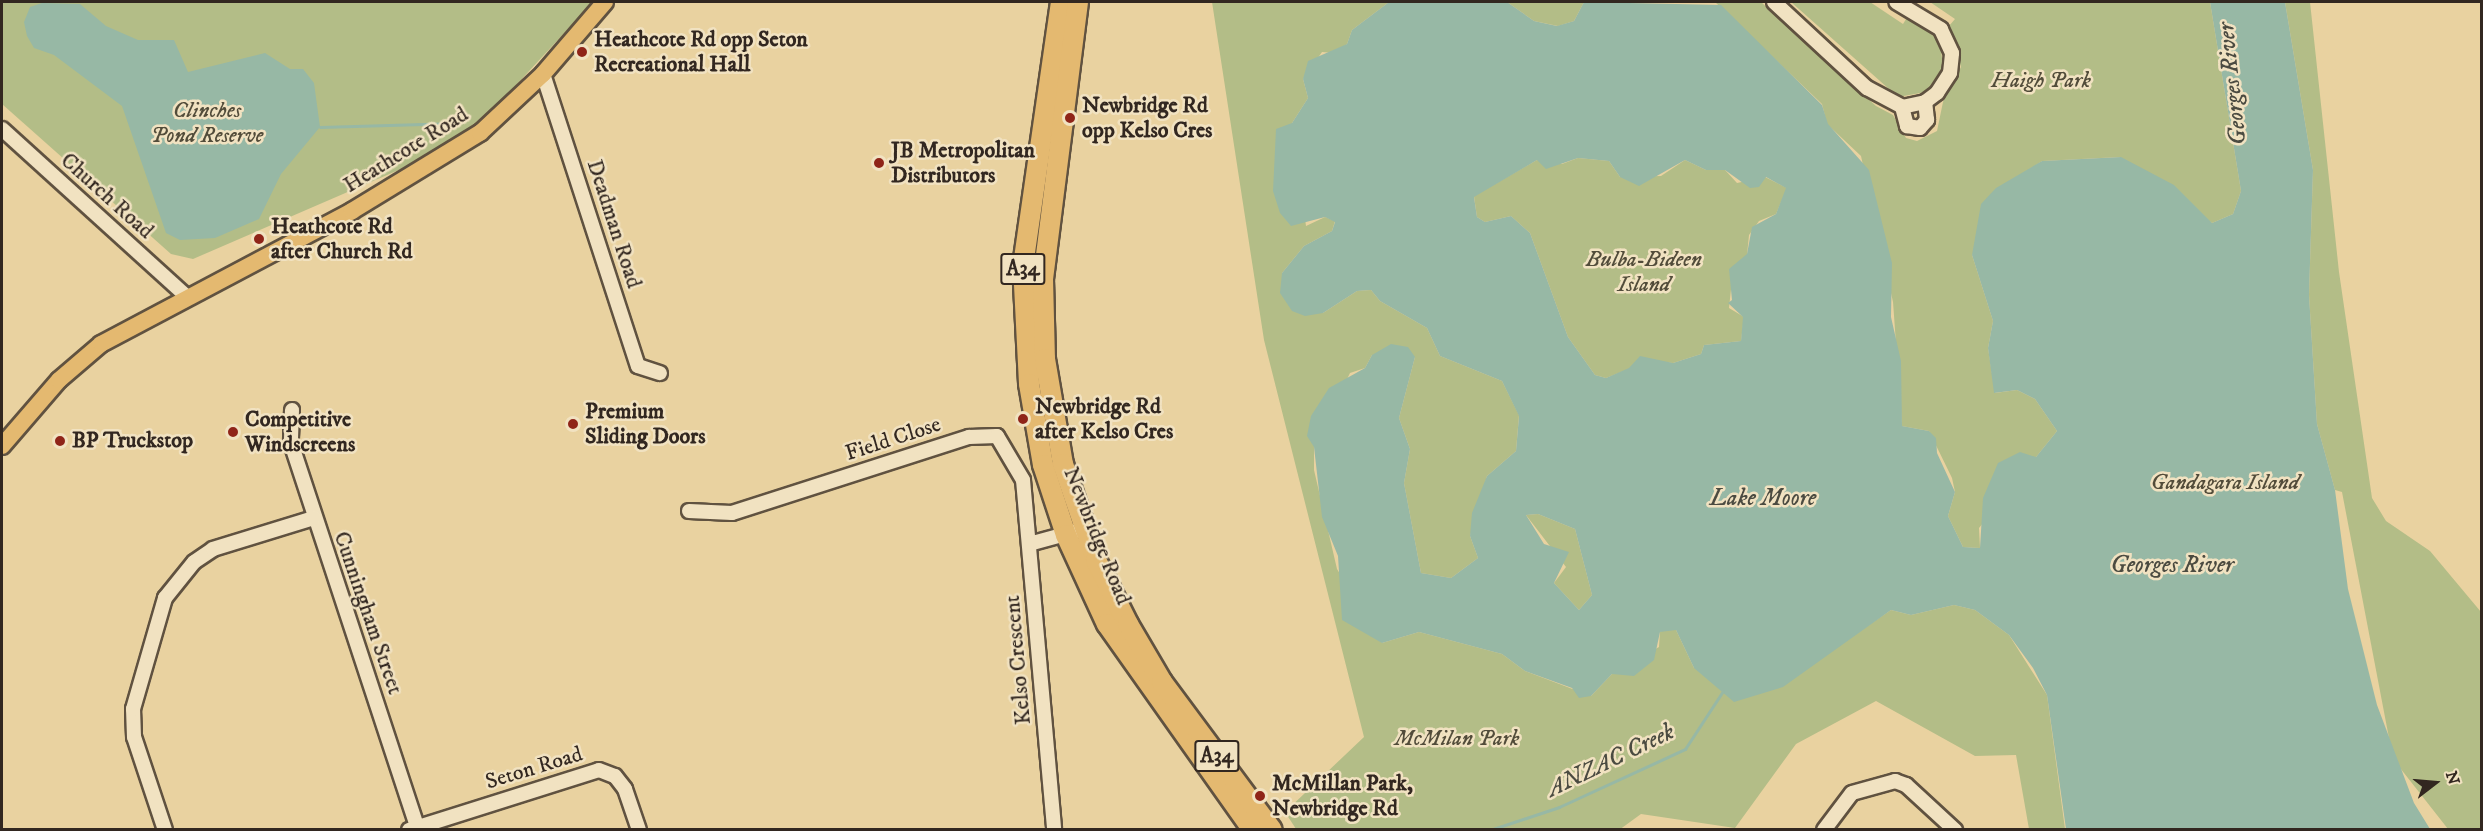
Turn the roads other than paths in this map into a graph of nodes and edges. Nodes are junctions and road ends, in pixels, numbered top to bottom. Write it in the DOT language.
graph roads {
  1 [pos="605,2"];
  2 [pos="1061,2"];
  3 [pos="1078,2"];
  4 [pos="1774,2"];
  5 [pos="1896,2"];
  6 [pos="543,74"];
  7 [pos="1925,102"];
  8 [pos="1902,107"];
  9 [pos="2,129"];
  10 [pos="185,295"];
  11 [pos="660,373"];
  12 [pos="292,410"];
  13 [pos="2,446"];
  14 [pos="689,511"];
  15 [pos="314,518"];
  16 [pos="1075,532"];
  17 [pos="1029,544"];
  18 [pos="413,828"];
  19 [pos="165,830"];
  20 [pos="639,830"];
  21 [pos="1054,830"];
  22 [pos="1253,830"];
  23 [pos="1272,830"];
  24 [pos="1824,830"];
  25 [pos="1954,830"];
  1 -- 6 [label="main road, Heathcote Road"];
  2 -- 16 [label="highway, Newbridge Road / A34"];
  3 -- 16 [label="highway, Newbridge Road / A34"];
  4 -- 8 [label="street"];
  5 -- 7 [label="street"];
  6 -- 10 [label="main road, Heathcote Road"];
  6 -- 11 [label="street, Deadman Road"];
  7 -- 8 [label="street"];
  7 -- 8 [label="street"];
  9 -- 10 [label="street, Church Road"];
  10 -- 13 [label="main road, Heathcote Road"];
  12 -- 15 [label="street, Cunningham Street"];
  14 -- 17 [label="street, Field Close"];
  15 -- 18 [label="street, Cunningham Street"];
  15 -- 19 [label="street"];
  16 -- 17 [label="street"];
  16 -- 22 [label="highway, Newbridge Road / A34"];
  16 -- 23 [label="highway, Newbridge Road / A34"];
  17 -- 21 [label="street, Kelso Crescent"];
  18 -- 20 [label="street, Seton Road"];
  24 -- 25 [label="street"];
}
